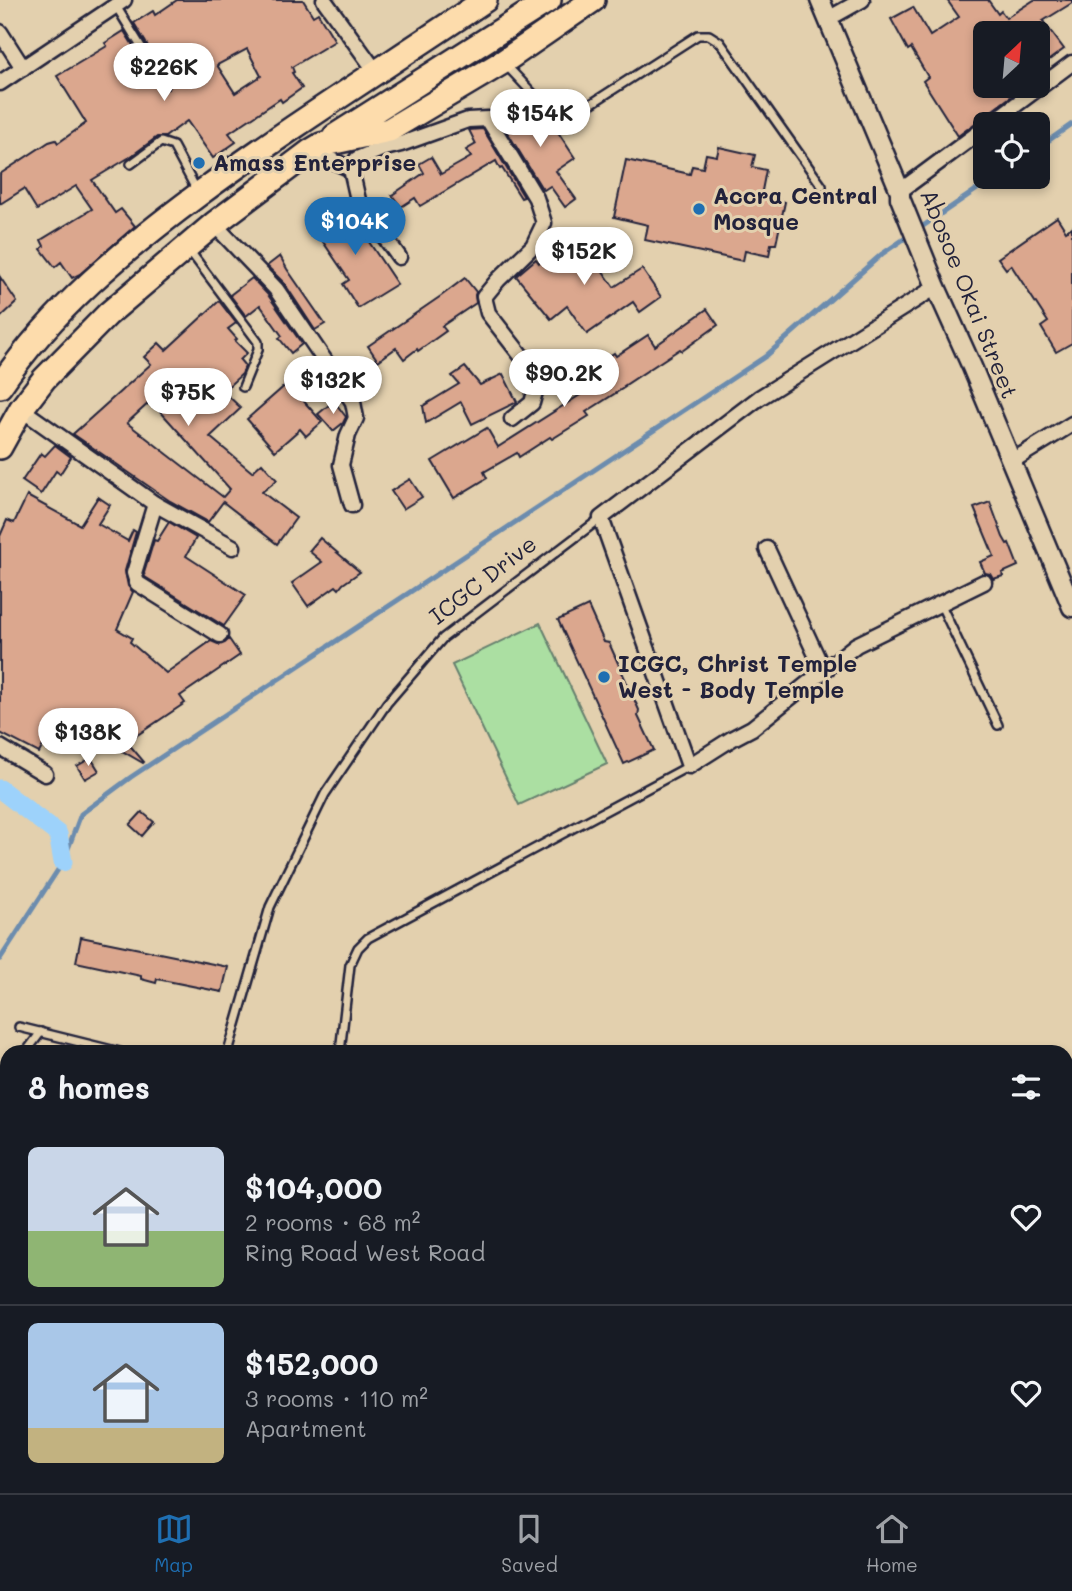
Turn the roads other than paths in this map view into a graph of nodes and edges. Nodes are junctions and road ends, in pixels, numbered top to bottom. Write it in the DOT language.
graph roads {
  1 [pos="324,0"];
  2 [pos="485,0"];
  3 [pos="504,0"];
  4 [pos="548,0"];
  5 [pos="593,0"];
  6 [pos="820,0"];
  7 [pos="862,0"];
  8 [pos="120,3"];
  9 [pos="828,19"];
  10 [pos="0,32"];
  11 [pos="503,62"];
  12 [pos="1072,62"];
  13 [pos="23,68"];
  14 [pos="377,73"];
  15 [pos="0,83"];
  16 [pos="164,83"];
  17 [pos="324,108"];
  18 [pos="361,109"];
  19 [pos="1006,112"];
  20 [pos="973,137"];
  21 [pos="316,148"];
  22 [pos="131,164"];
  23 [pos="351,169"];
  24 [pos="822,186"];
  25 [pos="199,194"];
  26 [pos="900,195"];
  27 [pos="214,224"];
  28 [pos="187,247"];
  29 [pos="399,257"];
  30 [pos="936,286"];
  31 [pos="0,386"];
  32 [pos="243,387"];
  33 [pos="21,409"];
  34 [pos="512,419"];
  35 [pos="1072,424"];
  36 [pos="0,447"];
  37 [pos="1012,461"];
  38 [pos="155,504"];
  39 [pos="352,505"];
  40 [pos="601,517"];
  41 [pos="233,547"];
  42 [pos="767,549"];
  43 [pos="984,582"];
  44 [pos="940,603"];
  45 [pos="1072,607"];
  46 [pos="220,635"];
  47 [pos="823,670"];
  48 [pos="999,725"];
  49 [pos="0,747"];
  50 [pos="689,766"];
  51 [pos="45,774"];
  52 [pos="19,1027"];
  53 [pos="41,1032"];
  54 [pos="31,1045"];
  55 [pos="92,1045"];
  56 [pos="230,1045"];
  57 [pos="341,1045"];
  1 -- 14 [label="street"];
  2 -- 14 [label="main road"];
  3 -- 18 [label="main road"];
  4 -- 18 [label="main road"];
  5 -- 11 [label="main road"];
  6 -- 9 [label="street, Abosoe Okai Street"];
  7 -- 9 [label="street"];
  8 -- 13 [label="street"];
  8 -- 16 [label="lane"];
  9 -- 26 [label="street, Abosoe Okai Street"];
  10 -- 13 [label="street"];
  11 -- 21 [label="main road"];
  11 -- 24 [label="lane"];
  12 -- 19 [label="street"];
  13 -- 15 [label="street"];
  14 -- 17 [label="main road"];
  17 -- 18 [label="main road"];
  17 -- 25 [label="main road"];
  18 -- 21 [label="main road"];
  20 -- 26 [label="street"];
  21 -- 23 [label="street"];
  21 -- 27 [label="main road"];
  22 -- 25 [label="lane"];
  23 -- 29 [label="street"];
  23 -- 34 [label="street"];
  25 -- 31 [label="main road"];
  26 -- 30 [label="street, Abosoe Okai Street"];
  27 -- 28 [label="main road"];
  27 -- 39 [label="street"];
  28 -- 32 [label="lane"];
  28 -- 33 [label="main road"];
  30 -- 37 [label="street, Abosoe Okai Street"];
  30 -- 40 [label="street, ICGC Drive"];
  33 -- 36 [label="main road"];
  33 -- 38 [label="street"];
  35 -- 37 [label="street"];
  37 -- 45 [label="street, Abosoe Okai Street"];
  38 -- 41 [label="street"];
  38 -- 46 [label="street"];
  40 -- 50 [label="street"];
  40 -- 56 [label="lane, ICGC Drive"];
  42 -- 47 [label="street"];
  43 -- 44 [label="street"];
  44 -- 47 [label="street"];
  44 -- 48 [label="lane"];
  47 -- 50 [label="street"];
  49 -- 51 [label="street"];
  50 -- 57 [label="lane"];
  52 -- 53 [label="lane"];
  53 -- 54 [label="lane"];
  53 -- 55 [label="lane"];
}
